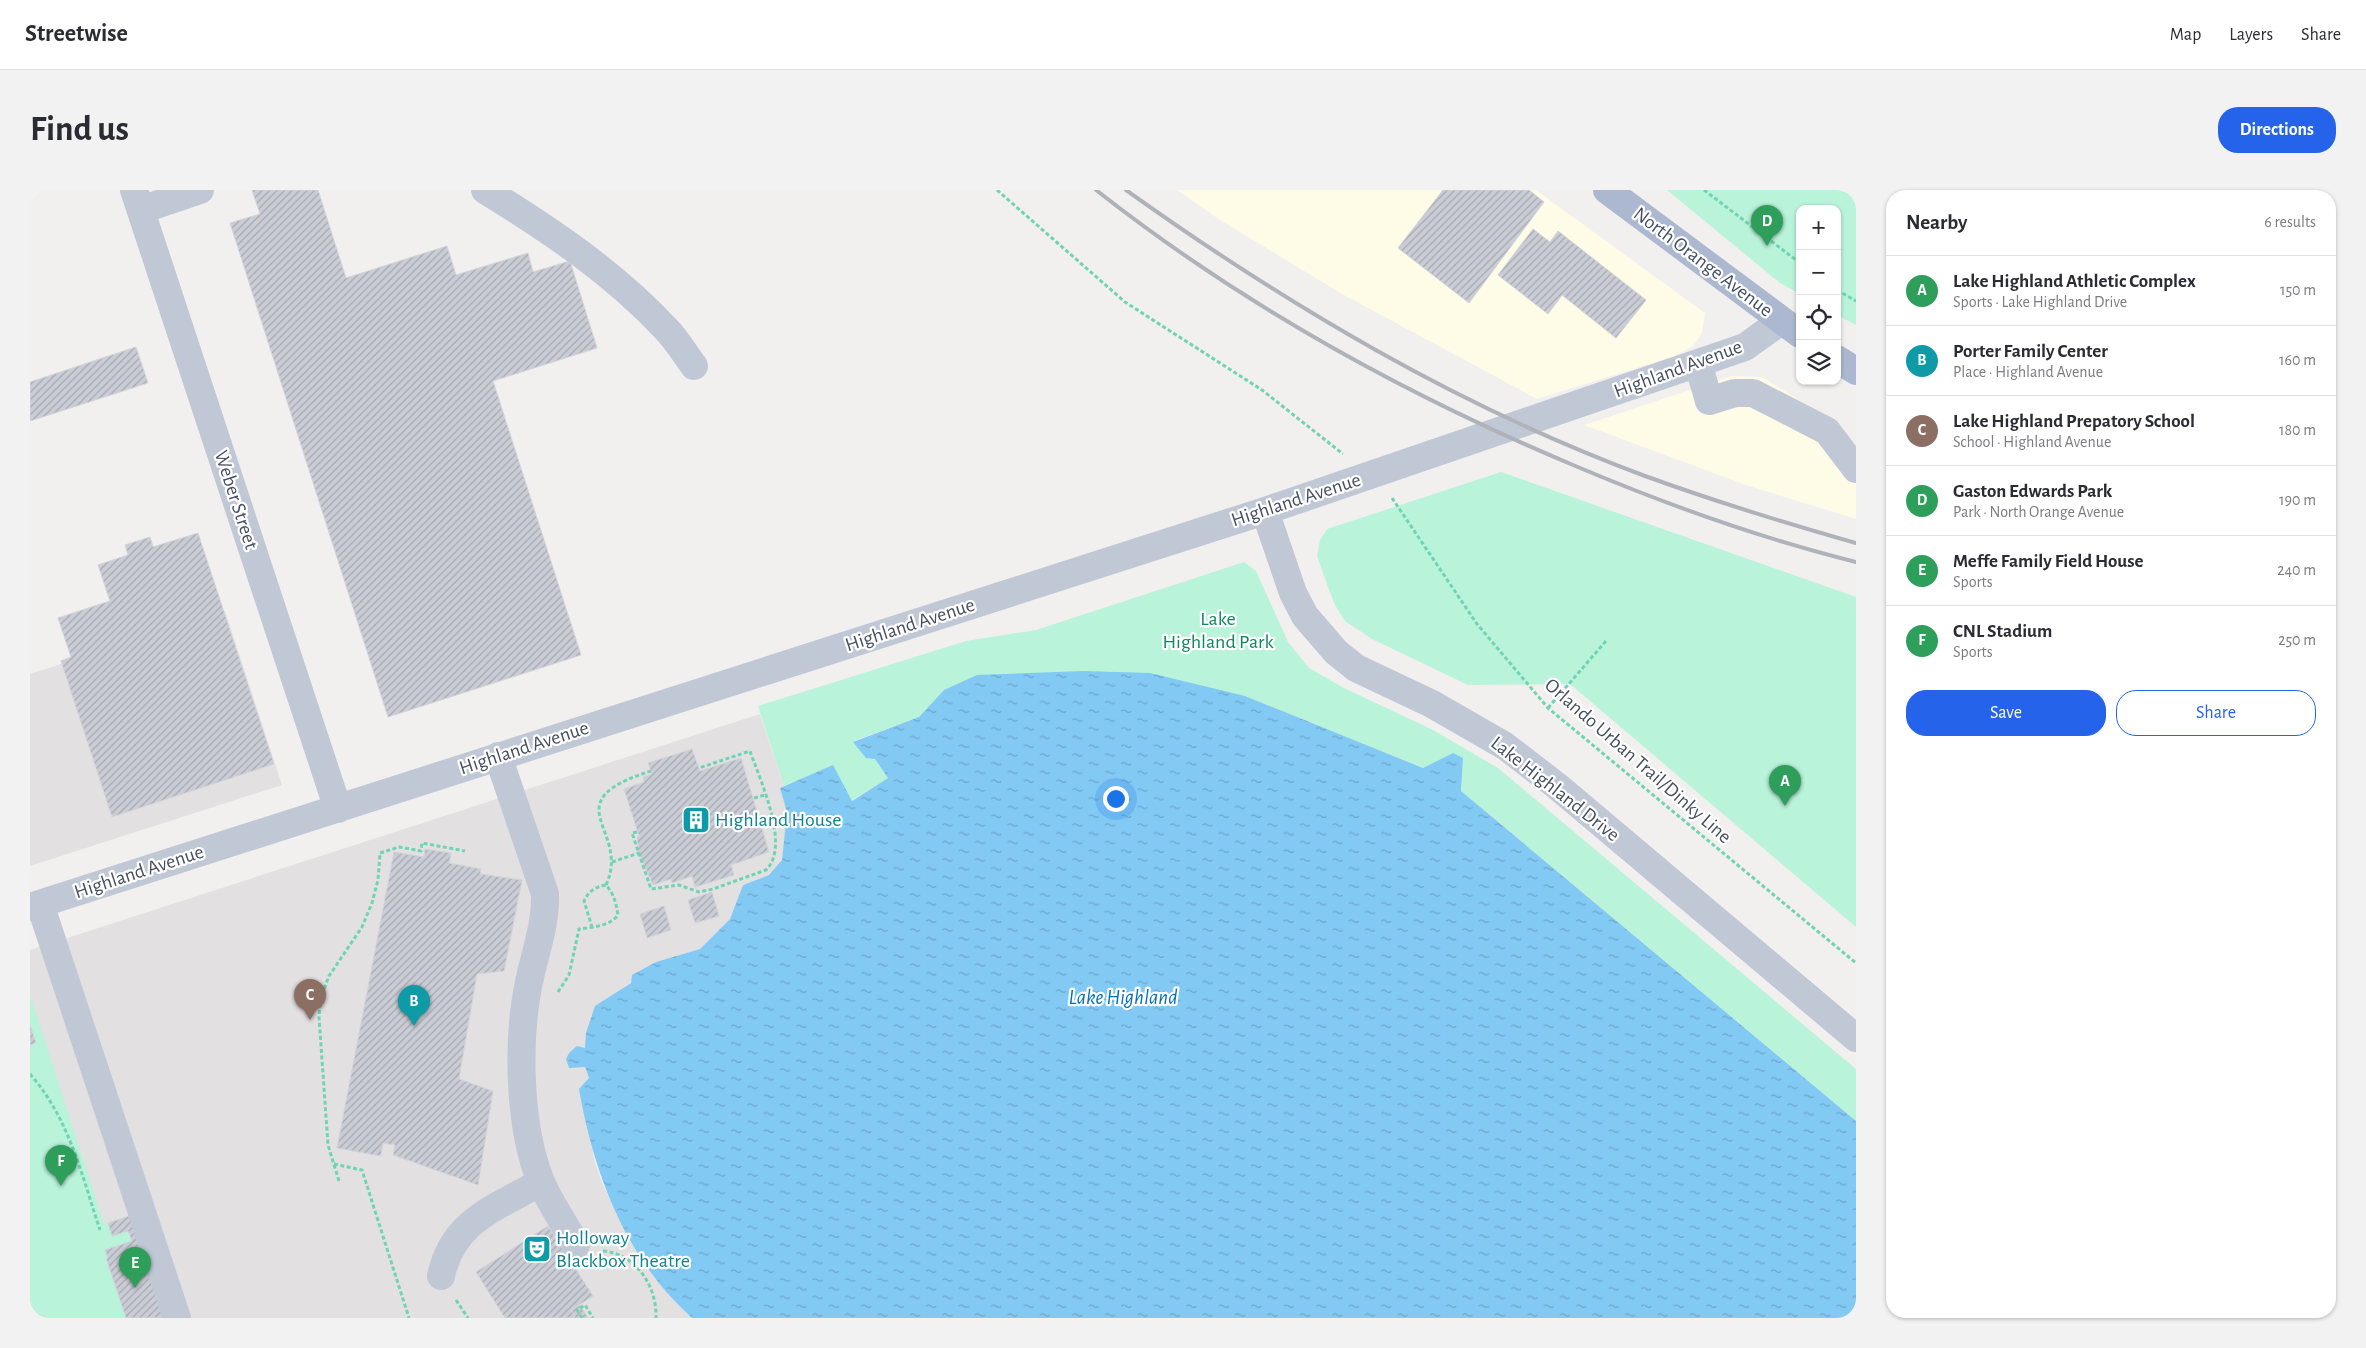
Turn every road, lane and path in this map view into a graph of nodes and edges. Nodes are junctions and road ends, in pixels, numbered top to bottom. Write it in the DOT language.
graph roads {
  1 [pos="200,190"];
  2 [pos="484,190"];
  3 [pos="997,190"];
  4 [pos="1607,190"];
  5 [pos="1704,190"];
  6 [pos="138,200"];
  7 [pos="1796,260"];
  8 [pos="1841,292"];
  9 [pos="1856,301"];
  10 [pos="1791,328"];
  11 [pos="1841,362"];
  12 [pos="1698,363"];
  13 [pos="694,366"];
  14 [pos="1856,371"];
  15 [pos="1344,454"];
  16 [pos="1856,468"];
  17 [pos="1397,504"];
  18 [pos="1265,511"];
  19 [pos="1606,641"];
  20 [pos="1548,708"];
  21 [pos="498,756"];
  22 [pos="699,768"];
  23 [pos="651,771"];
  24 [pos="765,794"];
  25 [pos="754,798"];
  26 [pos="338,809"];
  27 [pos="637,832"];
  28 [pos="465,851"];
  29 [pos="639,853"];
  30 [pos="612,862"];
  31 [pos="606,885"];
  32 [pos="35,906"];
  33 [pos="592,927"];
  34 [pos="1856,964"];
  35 [pos="554,996"];
  36 [pos="1856,1038"];
  37 [pos="30,1074"];
  38 [pos="334,1164"];
  39 [pos="339,1181"];
  40 [pos="541,1182"];
  41 [pos="100,1230"];
  42 [pos="586,1248"];
  43 [pos="441,1276"];
  44 [pos="177,1318"];
  45 [pos="409,1318"];
  46 [pos="582,1318"];
  47 [pos="593,1318"];
  48 [pos="656,1318"];
  1 -- 6 [label="street"];
  2 -- 13 [label="street"];
  3 -- 15 [label="path"];
  4 -- 10 [label="main road, North Orange Avenue"];
  5 -- 7 [label="path"];
  6 -- 26 [label="street, Weber Street"];
  8 -- 9 [label="path"];
  10 -- 12 [label="street, Highland Avenue"];
  11 -- 14 [label="main road"];
  12 -- 16 [label="street"];
  12 -- 18 [label="street, Highland Avenue"];
  17 -- 20 [label="path, Orlando Urban Trail/Dinky Line"];
  18 -- 21 [label="street, Highland Avenue"];
  18 -- 36 [label="street, Lake Highland Drive"];
  19 -- 20 [label="path"];
  20 -- 34 [label="path, Orlando Urban Trail/Dinky Line"];
  21 -- 26 [label="street, Highland Avenue"];
  21 -- 40 [label="street"];
  22 -- 24 [label="path"];
  23 -- 30 [label="path"];
  24 -- 25 [label="path"];
  24 -- 29 [label="path"];
  26 -- 32 [label="street, Highland Avenue"];
  27 -- 29 [label="path"];
  28 -- 38 [label="path"];
  29 -- 30 [label="path"];
  30 -- 31 [label="path"];
  31 -- 33 [label="path"];
  31 -- 33 [label="path"];
  32 -- 44 [label="street"];
  33 -- 35 [label="path"];
  37 -- 41 [label="path"];
  38 -- 39 [label="path"];
  38 -- 45 [label="path"];
  40 -- 42 [label="street"];
  40 -- 43 [label="street"];
  42 -- 48 [label="path"];
  46 -- 47 [label="path"];
}
